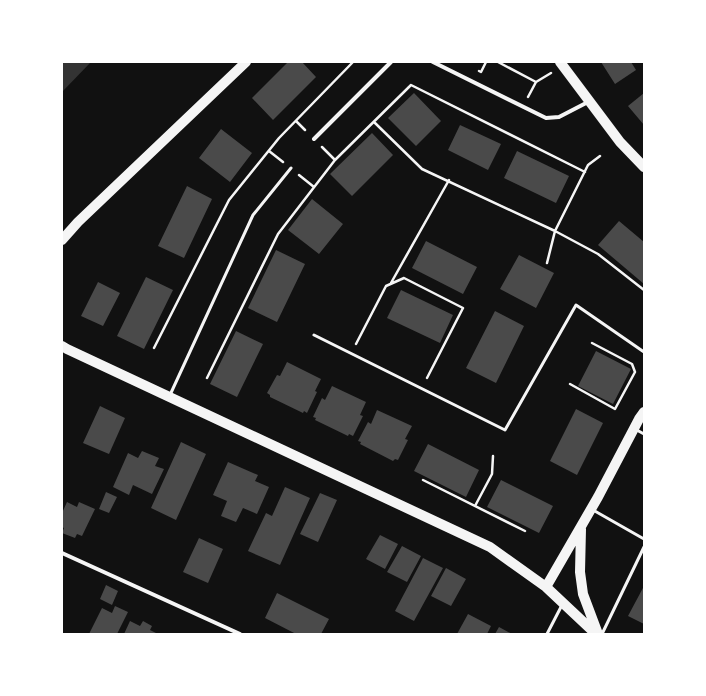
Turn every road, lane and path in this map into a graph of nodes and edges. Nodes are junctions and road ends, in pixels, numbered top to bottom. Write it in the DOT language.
graph roads {
  1 [pos="246,62"];
  2 [pos="353,62"];
  3 [pos="391,62"];
  4 [pos="433,62"];
  5 [pos="486,62"];
  6 [pos="498,62"];
  7 [pos="560,62"];
  8 [pos="474,69"];
  9 [pos="590,101"];
  10 [pos="523,107"];
  11 [pos="374,122"];
  12 [pos="314,139"];
  13 [pos="600,156"];
  14 [pos="644,167"];
  15 [pos="291,168"];
  16 [pos="585,172"];
  17 [pos="448,180"];
  18 [pos="555,231"];
  19 [pos="62,240"];
  20 [pos="547,262"];
  21 [pos="391,284"];
  22 [pos="644,290"];
  23 [pos="314,335"];
  24 [pos="592,343"];
  25 [pos="64,348"];
  26 [pos="154,348"];
  27 [pos="644,352"];
  28 [pos="351,354"];
  29 [pos="207,378"];
  30 [pos="570,384"];
  31 [pos="422,388"];
  32 [pos="170,397"];
  33 [pos="644,412"];
  34 [pos="634,429"];
  35 [pos="644,434"];
  36 [pos="493,456"];
  37 [pos="423,480"];
  38 [pos="475,506"];
  39 [pos="591,509"];
  40 [pos="581,527"];
  41 [pos="526,531"];
  42 [pos="644,539"];
  43 [pos="644,548"];
  44 [pos="62,553"];
  45 [pos="546,587"];
  46 [pos="563,603"];
  47 [pos="240,634"];
  48 [pos="547,634"];
  49 [pos="597,634"];
  50 [pos="602,634"];
  1 -- 19 [label="main road"];
  2 -- 26 [label="path"];
  3 -- 12 [label="street"];
  4 -- 10 [label="street"];
  5 -- 8 [label="path"];
  6 -- 10 [label="path"];
  7 -- 9 [label="main road"];
  9 -- 10 [label="street"];
  9 -- 14 [label="main road"];
  11 -- 16 [label="path"];
  11 -- 17 [label="path"];
  11 -- 29 [label="path"];
  13 -- 16 [label="path"];
  15 -- 32 [label="lane"];
  16 -- 18 [label="path"];
  17 -- 18 [label="path"];
  17 -- 21 [label="path"];
  18 -- 20 [label="path"];
  18 -- 22 [label="path"];
  21 -- 28 [label="path"];
  21 -- 31 [label="path"];
  23 -- 28 [label="lane"];
  24 -- 30 [label="path"];
  25 -- 32 [label="main road"];
  27 -- 31 [label="lane"];
  28 -- 31 [label="lane"];
  32 -- 45 [label="main road"];
  33 -- 34 [label="main road"];
  34 -- 35 [label="lane"];
  34 -- 39 [label="main road"];
  36 -- 38 [label="path"];
  37 -- 38 [label="path"];
  38 -- 41 [label="path"];
  39 -- 40 [label="main road"];
  39 -- 42 [label="lane"];
  40 -- 45 [label="main road"];
  40 -- 49 [label="main road"];
  43 -- 50 [label="lane"];
  44 -- 47 [label="street"];
  45 -- 46 [label="main road"];
  46 -- 48 [label="lane"];
  46 -- 49 [label="main road"];
}
